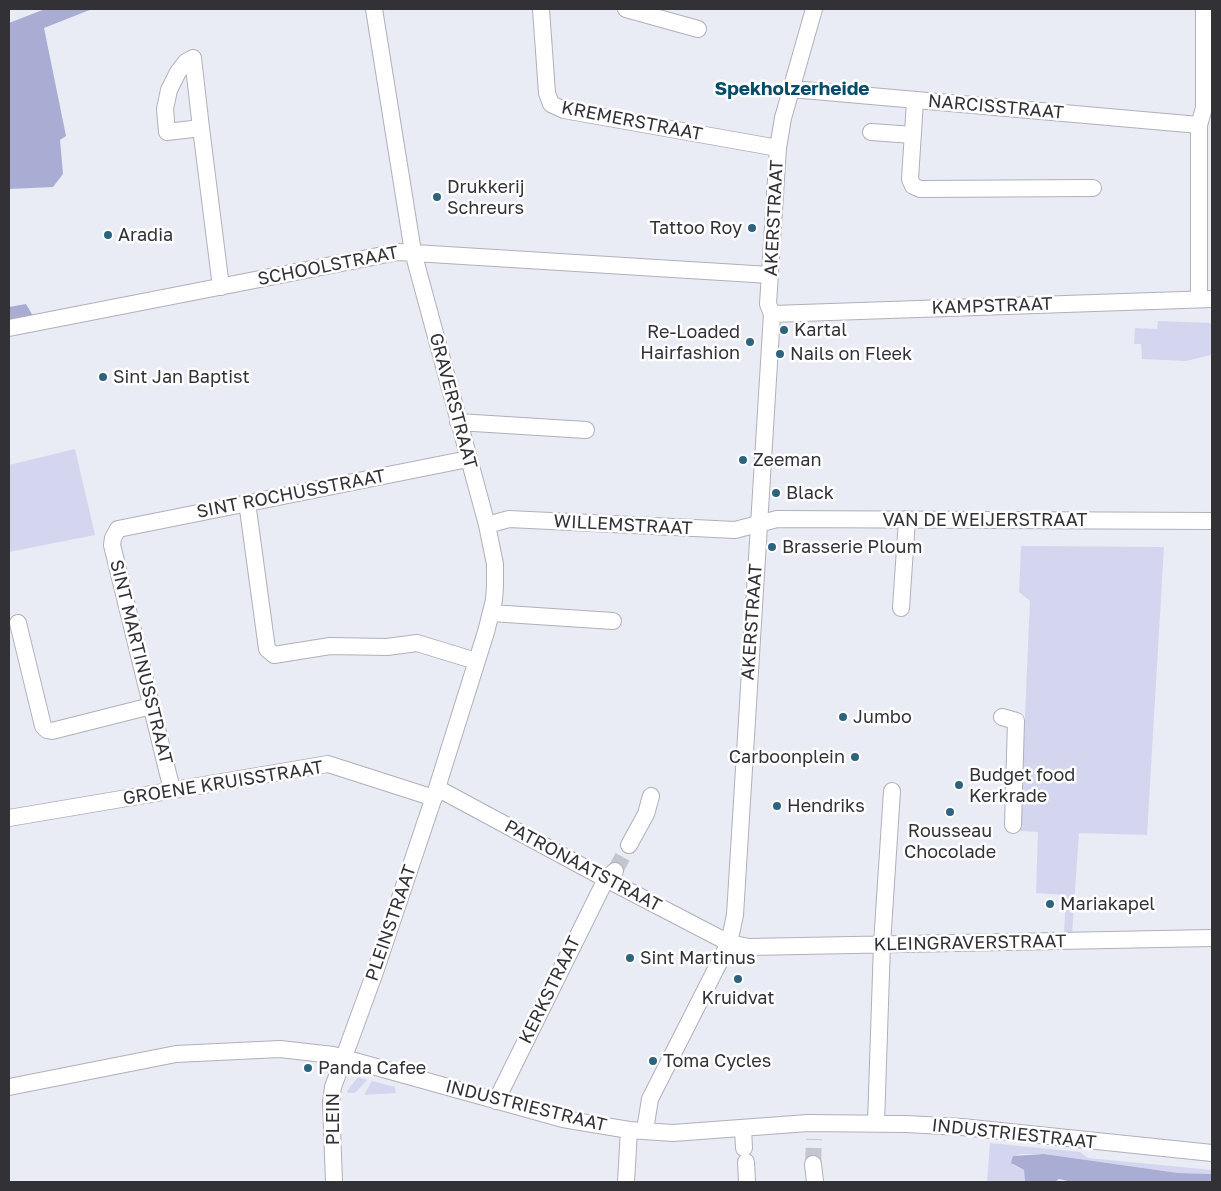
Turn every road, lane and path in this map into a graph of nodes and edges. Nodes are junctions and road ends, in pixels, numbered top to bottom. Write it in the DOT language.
graph roads {
  1 [pos="374,9"];
  2 [pos="541,9"];
  3 [pos="626,9"];
  4 [pos="814,9"];
  5 [pos="1204,9"];
  6 [pos="698,29"];
  7 [pos="792,89"];
  8 [pos="915,101"];
  9 [pos="1200,125"];
  10 [pos="201,128"];
  11 [pos="870,132"];
  12 [pos="913,134"];
  13 [pos="778,148"];
  14 [pos="1094,188"];
  15 [pos="413,252"];
  16 [pos="770,275"];
  17 [pos="221,287"];
  18 [pos="1206,299"];
  19 [pos="772,314"];
  20 [pos="9,328"];
  21 [pos="458,422"];
  22 [pos="586,430"];
  23 [pos="468,459"];
  24 [pos="247,502"];
  25 [pos="908,519"];
  26 [pos="1212,521"];
  27 [pos="758,524"];
  28 [pos="487,525"];
  29 [pos="115,533"];
  30 [pos="901,608"];
  31 [pos="491,613"];
  32 [pos="613,621"];
  33 [pos="18,623"];
  34 [pos="476,662"];
  35 [pos="151,706"];
  36 [pos="1002,717"];
  37 [pos="172,790"];
  38 [pos="892,791"];
  39 [pos="435,793"];
  40 [pos="651,796"];
  41 [pos="9,818"];
  42 [pos="1013,825"];
  43 [pos="629,845"];
  44 [pos="611,875"];
  45 [pos="1212,938"];
  46 [pos="729,943"];
  47 [pos="882,944"];
  48 [pos="343,1058"];
  49 [pos="9,1087"];
  50 [pos="496,1101"];
  51 [pos="876,1123"];
  52 [pos="743,1129"];
  53 [pos="637,1130"];
  54 [pos="1212,1153"];
  55 [pos="813,1164"];
  56 [pos="334,1182"];
  57 [pos="626,1182"];
  58 [pos="747,1182"];
  59 [pos="815,1182"];
  1 -- 15 [label="street, GRAVERSTRAAT"];
  2 -- 13 [label="street, KREMERSTRAAT"];
  3 -- 6 [label="street"];
  4 -- 7 [label="street, AKERSTRAAT"];
  5 -- 9 [label="street"];
  7 -- 8 [label="street, NARCISSTRAAT"];
  7 -- 13 [label="street, AKERSTRAAT"];
  8 -- 9 [label="street, NARCISSTRAAT"];
  8 -- 12 [label="street"];
  9 -- 18 [label="street"];
  10 -- 17 [label="street"];
  11 -- 12 [label="street"];
  12 -- 14 [label="street"];
  13 -- 16 [label="street, AKERSTRAAT"];
  15 -- 16 [label="street, SCHOOLSTRAAT"];
  15 -- 17 [label="street, SCHOOLSTRAAT"];
  15 -- 21 [label="street, GRAVERSTRAAT"];
  16 -- 19 [label="street, AKERSTRAAT"];
  17 -- 20 [label="street, SCHOOLSTRAAT"];
  18 -- 19 [label="street, KAMPSTRAAT"];
  19 -- 27 [label="street, AKERSTRAAT"];
  21 -- 22 [label="street"];
  21 -- 23 [label="street, GRAVERSTRAAT"];
  23 -- 24 [label="street, SINT ROCHUSSTRAAT"];
  23 -- 28 [label="street, GRAVERSTRAAT"];
  24 -- 29 [label="street, SINT ROCHUSSTRAAT"];
  24 -- 34 [label="street"];
  25 -- 26 [label="street, VAN DE WEIJERSTRAAT"];
  25 -- 27 [label="street, VAN DE WEIJERSTRAAT"];
  25 -- 30 [label="street"];
  27 -- 28 [label="street, WILLEMSTRAAT"];
  27 -- 46 [label="street, AKERSTRAAT"];
  28 -- 31 [label="street, GRAVERSTRAAT"];
  29 -- 35 [label="street, SINT MARTINUSSTRAAT"];
  31 -- 32 [label="street"];
  31 -- 34 [label="street, GRAVERSTRAAT"];
  33 -- 35 [label="street"];
  34 -- 39 [label="street, GRAVERSTRAAT"];
  35 -- 37 [label="street, SINT MARTINUSSTRAAT"];
  36 -- 42 [label="street"];
  37 -- 39 [label="street, GROENE KRUISSTRAAT"];
  37 -- 41 [label="street, GROENE KRUISSTRAAT"];
  38 -- 47 [label="street"];
  39 -- 44 [label="street, PATRONAATSTRAAT"];
  39 -- 48 [label="street, PLEINSTRAAT"];
  40 -- 43 [label="street"];
  44 -- 46 [label="street, PATRONAATSTRAAT"];
  44 -- 50 [label="street, KERKSTRAAT"];
  45 -- 47 [label="street, KLEINGRAVERSTRAAT"];
  46 -- 47 [label="street, KLEINGRAVERSTRAAT"];
  46 -- 53 [label="street, AKERSTRAAT"];
  47 -- 51 [label="street"];
  48 -- 49 [label="street, INDUSTRIESTRAAT"];
  48 -- 50 [label="street, INDUSTRIESTRAAT"];
  48 -- 56 [label="street, PLEIN"];
  50 -- 53 [label="street, INDUSTRIESTRAAT"];
  51 -- 52 [label="street, INDUSTRIESTRAAT"];
  51 -- 54 [label="street, INDUSTRIESTRAAT"];
  52 -- 53 [label="street, INDUSTRIESTRAAT"];
  52 -- 58 [label="street"];
  53 -- 57 [label="street, AKERSTRAAT"];
  55 -- 59 [label="street"];
}
